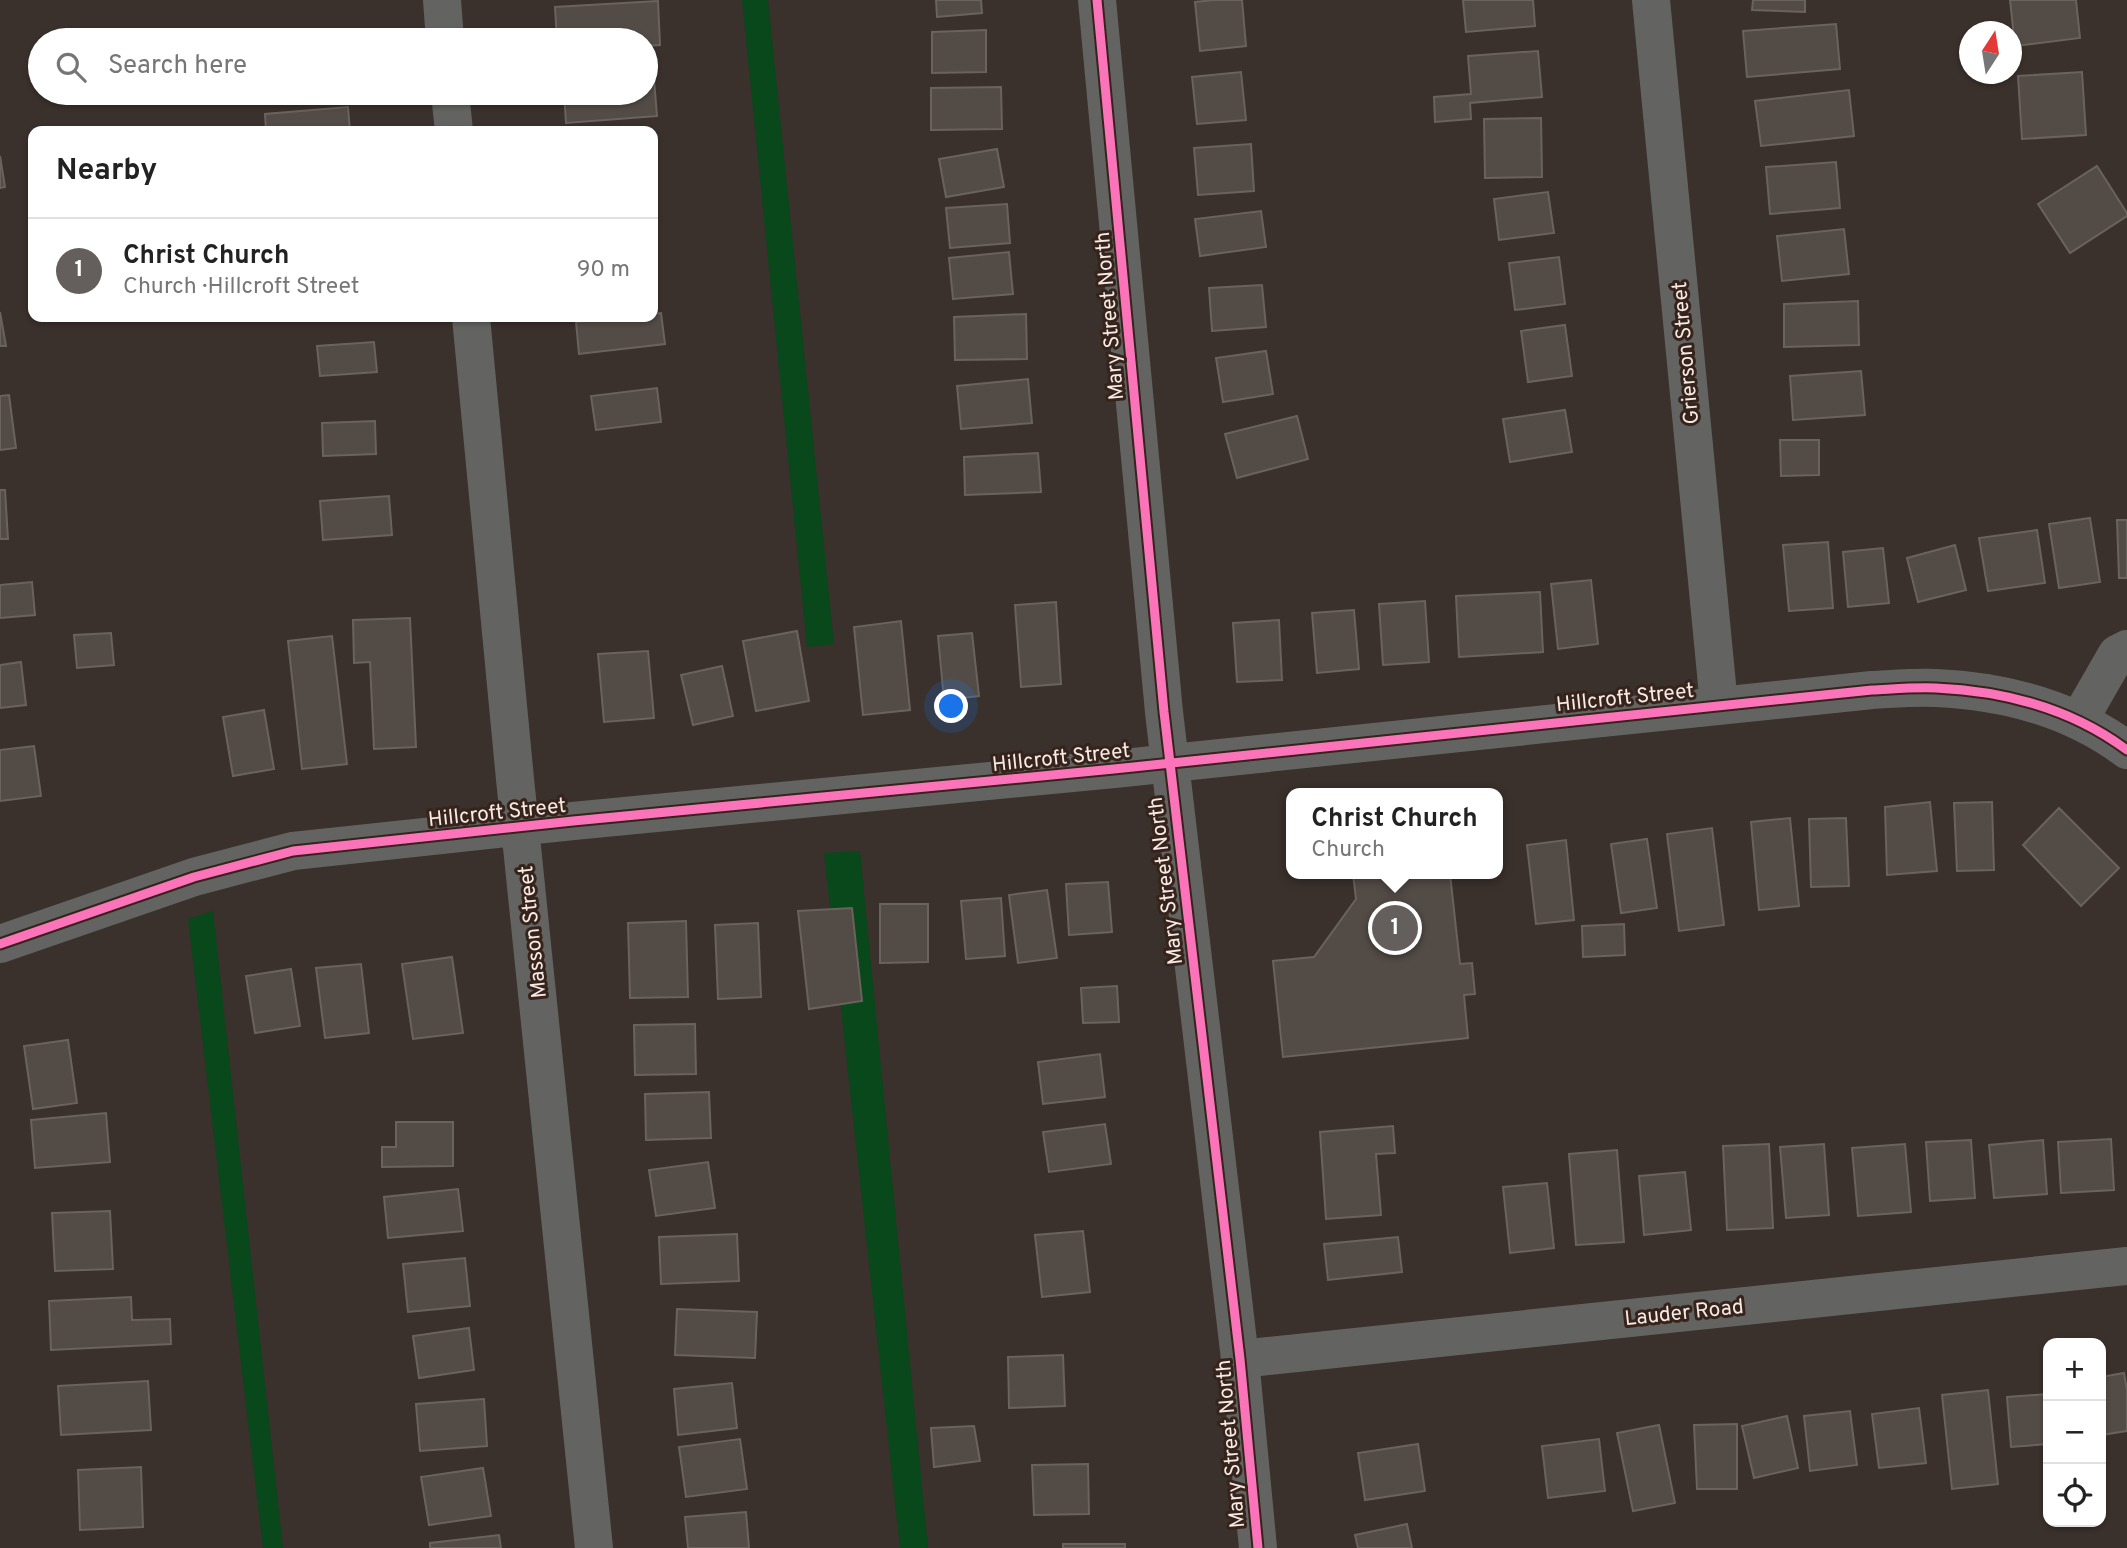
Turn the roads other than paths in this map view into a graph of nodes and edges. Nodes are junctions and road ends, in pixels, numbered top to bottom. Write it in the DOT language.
graph roads {
  1 [pos="442,0"];
  2 [pos="1097,0"];
  3 [pos="1651,0"];
  4 [pos="444,28"];
  5 [pos="451,105"];
  6 [pos="453,126"];
  7 [pos="471,322"];
  8 [pos="2127,649"];
  9 [pos="1719,705"];
  10 [pos="2079,720"];
  11 [pos="2127,750"];
  12 [pos="1170,764"];
  13 [pos="522,827"];
  14 [pos="0,944"];
  15 [pos="2127,1266"];
  16 [pos="1240,1359"];
  17 [pos="594,1548"];
  18 [pos="1258,1548"];
  1 -- 4 [label="street"];
  2 -- 12 [label="street, Mary Street North"];
  3 -- 9 [label="street, Grierson Street"];
  5 -- 6 [label="street"];
  7 -- 13 [label="street, Masson Street"];
  8 -- 10 [label="street"];
  9 -- 10 [label="street, Hillcroft Street"];
  9 -- 12 [label="street, Hillcroft Street"];
  10 -- 11 [label="street, Hillcroft Street"];
  12 -- 13 [label="street, Hillcroft Street"];
  12 -- 16 [label="street, Mary Street North"];
  13 -- 14 [label="street, Hillcroft Street"];
  13 -- 17 [label="street, Masson Street"];
  15 -- 16 [label="street, Lauder Road"];
  16 -- 18 [label="street, Mary Street North"];
}
